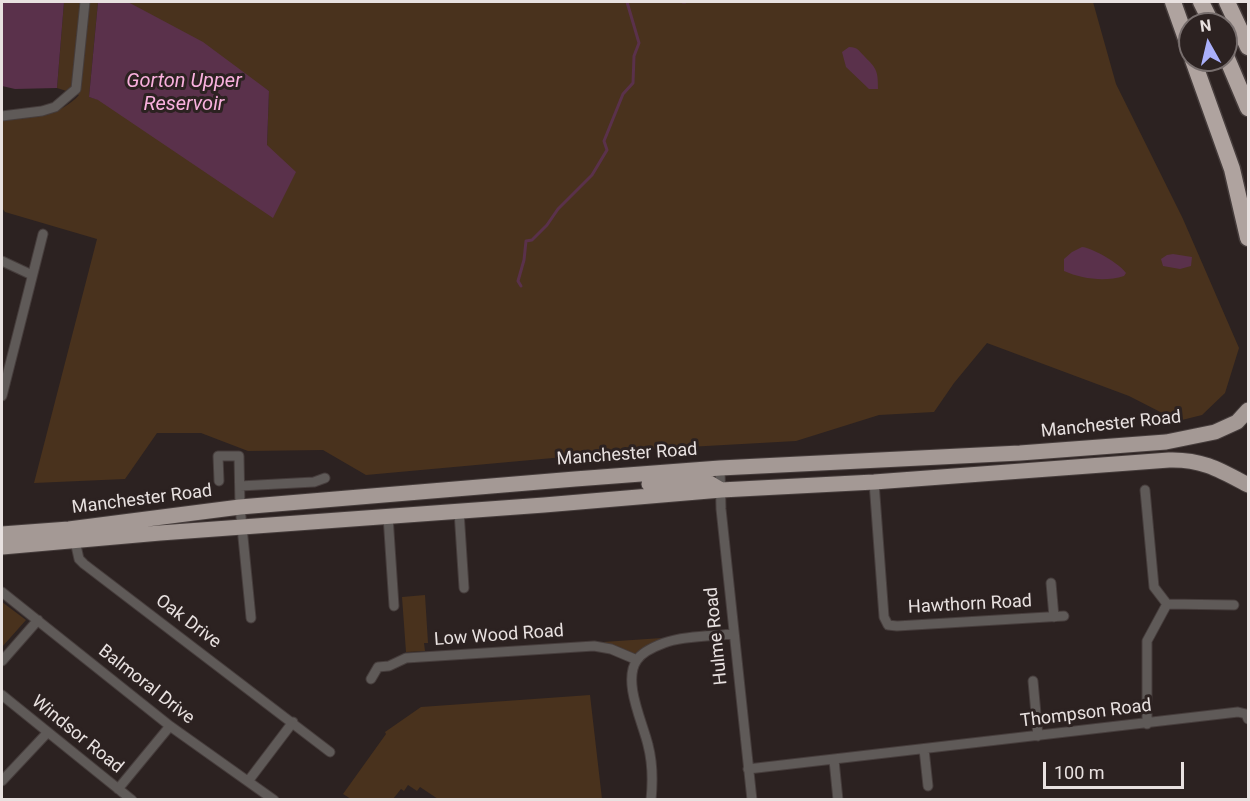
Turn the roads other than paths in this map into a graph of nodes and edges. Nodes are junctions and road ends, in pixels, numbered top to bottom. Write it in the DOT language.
graph roads {
  1 [pos="85,2"];
  2 [pos="1227,2"];
  3 [pos="1248,47"];
  4 [pos="1197,72"];
  5 [pos="1233,72"];
  6 [pos="1248,108"];
  7 [pos="2,116"];
  8 [pos="43,234"];
  9 [pos="1248,238"];
  10 [pos="2,261"];
  11 [pos="32,275"];
  12 [pos="2,396"];
  13 [pos="1248,410"];
  14 [pos="1118,464"];
  15 [pos="720,468"];
  16 [pos="325,478"];
  17 [pos="575,479"];
  18 [pos="219,481"];
  19 [pos="874,482"];
  20 [pos="1248,485"];
  21 [pos="240,486"];
  22 [pos="720,490"];
  23 [pos="1145,490"];
  24 [pos="1248,495"];
  25 [pos="240,507"];
  26 [pos="459,511"];
  27 [pos="388,516"];
  28 [pos="242,526"];
  29 [pos="2,534"];
  30 [pos="75,541"];
  31 [pos="2,548"];
  32 [pos="1051,583"];
  33 [pos="464,588"];
  34 [pos="2,592"];
  35 [pos="1167,604"];
  36 [pos="1234,605"];
  37 [pos="394,606"];
  38 [pos="251,618"];
  39 [pos="38,620"];
  40 [pos="733,634"];
  41 [pos="637,660"];
  42 [pos="2,662"];
  43 [pos="371,680"];
  44 [pos="1033,681"];
  45 [pos="2,695"];
  46 [pos="1248,719"];
  47 [pos="293,722"];
  48 [pos="1147,724"];
  49 [pos="170,726"];
  50 [pos="48,732"];
  51 [pos="1038,736"];
  52 [pos="924,749"];
  53 [pos="330,752"];
  54 [pos="834,759"];
  55 [pos="748,769"];
  56 [pos="249,780"];
  57 [pos="2,781"];
  58 [pos="928,786"];
  59 [pos="118,789"];
  60 [pos="132,800"];
  61 [pos="274,800"];
  62 [pos="651,800"];
  63 [pos="752,800"];
  64 [pos="838,800"];
  1 -- 7 [label="street"];
  2 -- 3 [label="highway"];
  4 -- 9 [label="highway"];
  5 -- 6 [label="highway"];
  8 -- 11 [label="street"];
  10 -- 11 [label="street"];
  11 -- 12 [label="street"];
  13 -- 15 [label="highway, Manchester Road"];
  14 -- 19 [label="highway, Manchester Road"];
  14 -- 20 [label="highway, Manchester Road"];
  14 -- 24 [label="highway"];
  15 -- 17 [label="highway, Manchester Road"];
  15 -- 22 [label="street, Hulme Road"];
  16 -- 21 [label="street"];
  17 -- 22 [label="highway"];
  17 -- 25 [label="highway, Manchester Road"];
  18 -- 21 [label="street"];
  19 -- 22 [label="highway, Manchester Road"];
  19 -- 32 [label="street, Hawthorn Road"];
  21 -- 25 [label="street"];
  22 -- 26 [label="highway, Manchester Road"];
  22 -- 40 [label="street, Hulme Road"];
  23 -- 35 [label="street"];
  25 -- 28 [label="street"];
  25 -- 29 [label="highway, Manchester Road"];
  26 -- 27 [label="highway, Manchester Road"];
  26 -- 33 [label="street"];
  27 -- 28 [label="highway, Manchester Road"];
  27 -- 37 [label="street"];
  28 -- 30 [label="highway, Manchester Road"];
  28 -- 38 [label="street"];
  30 -- 31 [label="highway, Manchester Road"];
  30 -- 47 [label="street, Oak Drive"];
  34 -- 39 [label="street, Balmoral Drive"];
  35 -- 36 [label="street"];
  35 -- 48 [label="street"];
  39 -- 42 [label="street"];
  39 -- 49 [label="street, Balmoral Drive"];
  40 -- 41 [label="street"];
  40 -- 55 [label="street, Hulme Road"];
  41 -- 43 [label="street, Low Wood Road"];
  41 -- 62 [label="street"];
  44 -- 51 [label="street"];
  45 -- 50 [label="street, Windsor Road"];
  46 -- 48 [label="street, Thompson Road"];
  47 -- 53 [label="street, Oak Drive"];
  47 -- 56 [label="street"];
  48 -- 51 [label="street, Thompson Road"];
  49 -- 56 [label="street, Balmoral Drive"];
  49 -- 59 [label="street"];
  50 -- 57 [label="street"];
  50 -- 59 [label="street, Windsor Road"];
  51 -- 52 [label="street, Thompson Road"];
  52 -- 54 [label="street, Thompson Road"];
  52 -- 58 [label="street"];
  54 -- 55 [label="street, Thompson Road"];
  54 -- 64 [label="street"];
  55 -- 63 [label="street, Hulme Road"];
  56 -- 61 [label="street, Balmoral Drive"];
  59 -- 60 [label="street, Windsor Road"];
}
